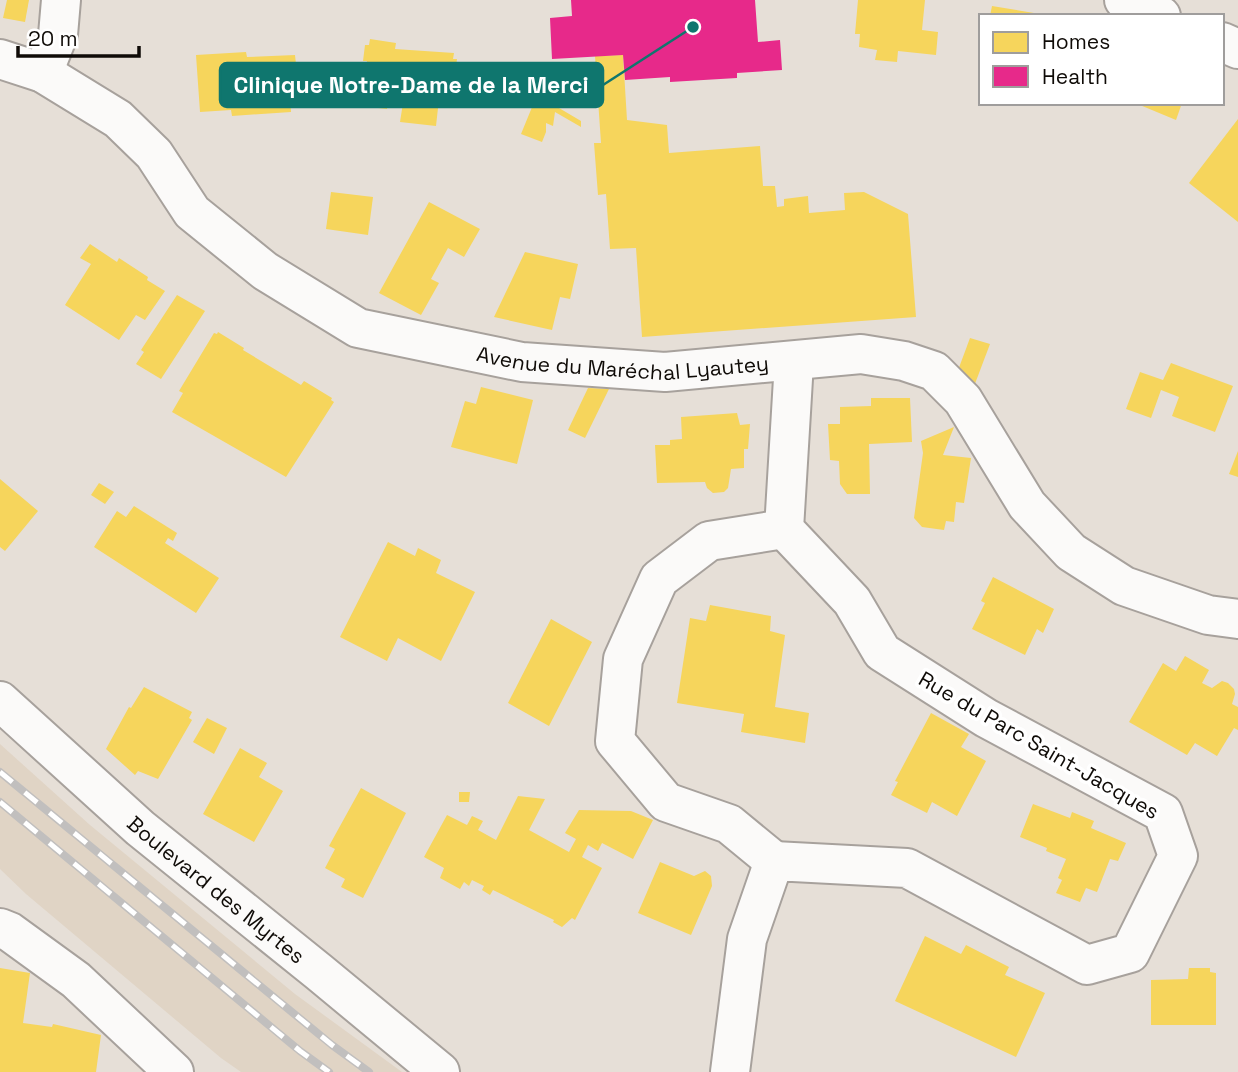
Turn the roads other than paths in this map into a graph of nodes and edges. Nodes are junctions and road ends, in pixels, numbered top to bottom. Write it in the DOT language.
graph roads {
  1 [pos="61,0"];
  2 [pos="1124,0"];
  3 [pos="1156,14"];
  4 [pos="0,59"];
  5 [pos="43,73"];
  6 [pos="794,362"];
  7 [pos="783,529"];
  8 [pos="1238,619"];
  9 [pos="0,701"];
  10 [pos="774,861"];
  11 [pos="0,928"];
  12 [pos="174,1072"];
  13 [pos="440,1072"];
  14 [pos="730,1072"];
  1 -- 5 [label="street"];
  2 -- 3 [label="street"];
  4 -- 5 [label="street, Avenue du Maréchal Lyautey"];
  5 -- 6 [label="street, Avenue du Maréchal Lyautey"];
  6 -- 7 [label="street"];
  6 -- 8 [label="street, Avenue du Maréchal Lyautey"];
  7 -- 10 [label="street"];
  7 -- 10 [label="street, Rue du Parc Saint-Jacques"];
  9 -- 13 [label="street, Boulevard des Myrtes"];
  10 -- 14 [label="street"];
  11 -- 12 [label="street"];
}
